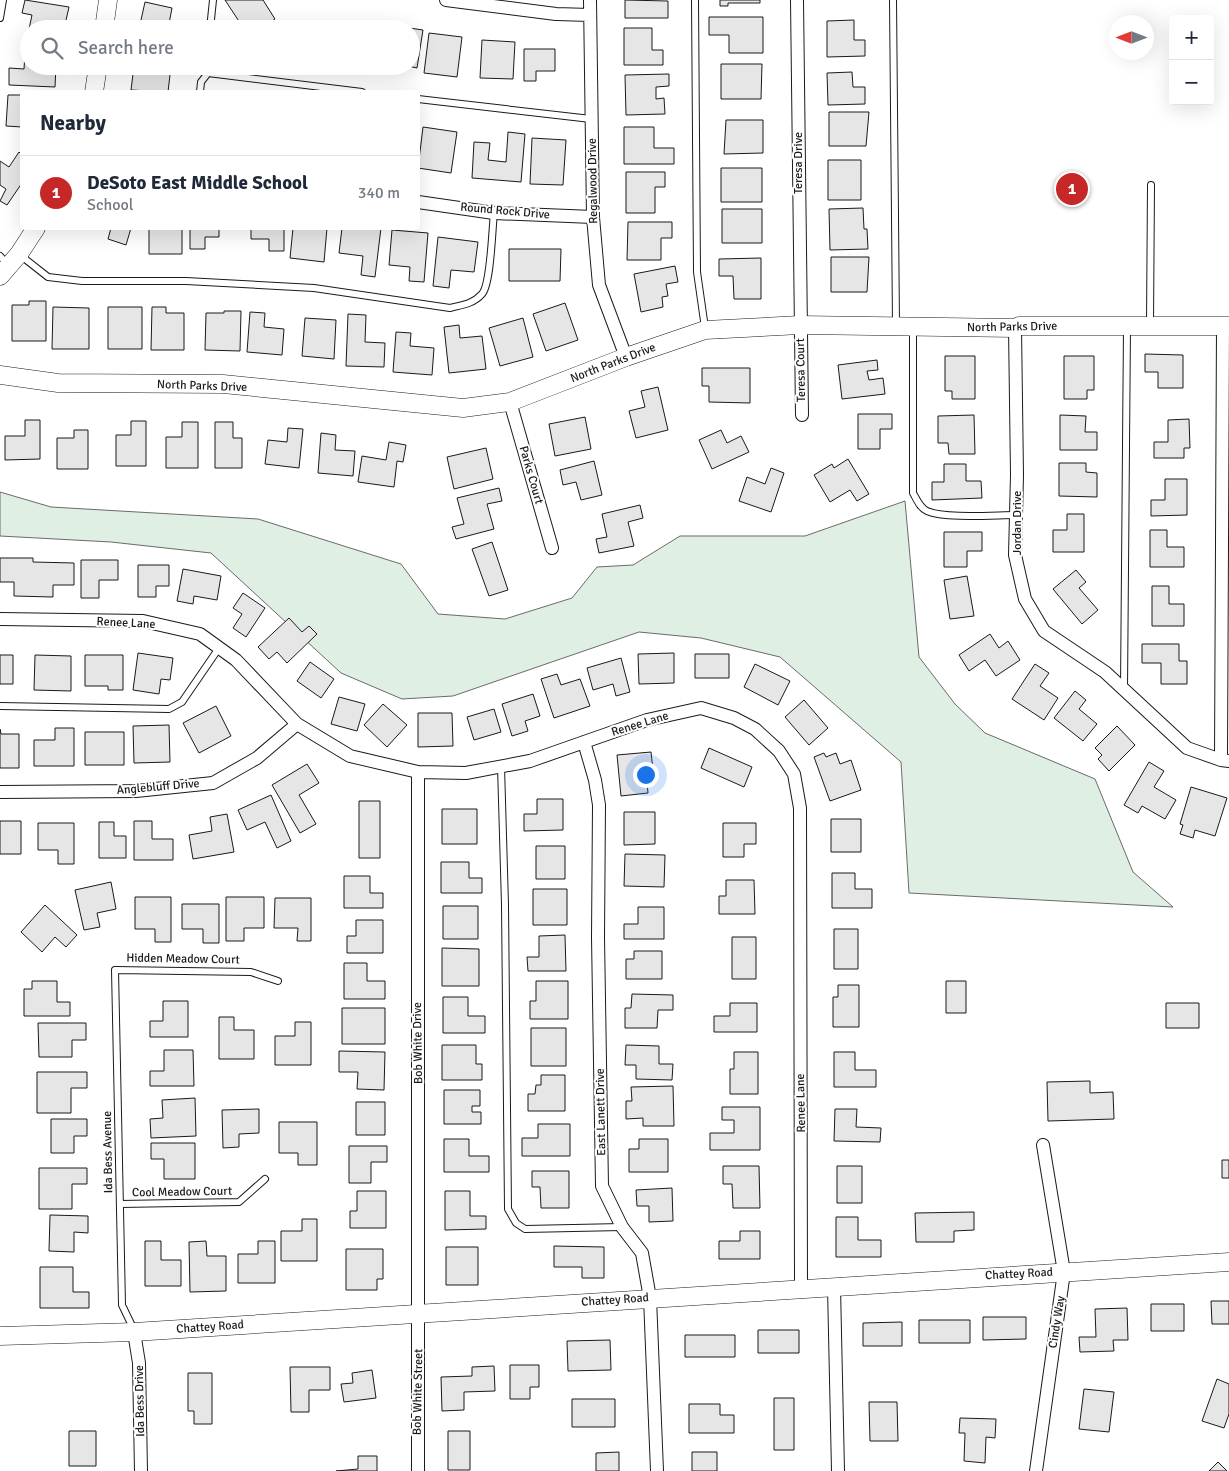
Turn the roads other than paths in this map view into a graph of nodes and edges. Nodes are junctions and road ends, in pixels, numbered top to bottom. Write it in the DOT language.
graph roads {
  1 [pos="3,0"];
  2 [pos="108,0"];
  3 [pos="213,0"];
  4 [pos="446,0"];
  5 [pos="590,0"];
  6 [pos="695,0"];
  7 [pos="797,0"];
  8 [pos="893,0"];
  9 [pos="590,15"];
  10 [pos="0,18"];
  11 [pos="105,20"];
  12 [pos="211,20"];
  13 [pos="97,75"];
  14 [pos="205,75"];
  15 [pos="248,75"];
  16 [pos="94,90"];
  17 [pos="200,90"];
  18 [pos="349,90"];
  19 [pos="420,99"];
  20 [pos="592,119"];
  21 [pos="1151,185"];
  22 [pos="420,202"];
  23 [pos="494,213"];
  24 [pos="593,217"];
  25 [pos="34,230"];
  26 [pos="7,263"];
  27 [pos="800,325"];
  28 [pos="1127,325"];
  29 [pos="1150,325"];
  30 [pos="1226,326"];
  31 [pos="904,327"];
  32 [pos="1016,328"];
  33 [pos="705,330"];
  34 [pos="626,357"];
  35 [pos="0,375"];
  36 [pos="510,402"];
  37 [pos="802,415"];
  38 [pos="1016,515"];
  39 [pos="552,548"];
  40 [pos="0,620"];
  41 [pos="219,648"];
  42 [pos="1124,689"];
  43 [pos="0,706"];
  44 [pos="297,724"];
  45 [pos="584,742"];
  46 [pos="1225,760"];
  47 [pos="502,766"];
  48 [pos="418,772"];
  49 [pos="0,792"];
  50 [pos="115,970"];
  51 [pos="278,981"];
  52 [pos="1043,1145"];
  53 [pos="264,1180"];
  54 [pos="120,1204"];
  55 [pos="622,1228"];
  56 [pos="1229,1262"];
  57 [pos="1064,1272"];
  58 [pos="834,1287"];
  59 [pos="801,1288"];
  60 [pos="650,1298"];
  61 [pos="419,1314"];
  62 [pos="134,1332"];
  63 [pos="0,1336"];
  64 [pos="141,1471"];
  65 [pos="418,1471"];
  66 [pos="657,1471"];
  67 [pos="838,1471"];
  68 [pos="1036,1471"];
  1 -- 10 [label="lane"];
  2 -- 11 [label="street"];
  3 -- 12 [label="lane"];
  4 -- 9 [label="street"];
  5 -- 9 [label="street, Regalwood Drive"];
  6 -- 33 [label="lane"];
  7 -- 27 [label="street, Teresa Drive"];
  8 -- 31 [label="lane"];
  9 -- 20 [label="street, Regalwood Drive"];
  13 -- 16 [label="street"];
  14 -- 17 [label="lane"];
  15 -- 18 [label="lane"];
  19 -- 20 [label="lane"];
  20 -- 24 [label="street, Regalwood Drive"];
  21 -- 29 [label="lane"];
  22 -- 23 [label="street, Round Rock Drive"];
  23 -- 24 [label="street, Round Rock Drive"];
  23 -- 26 [label="lane"];
  24 -- 34 [label="street, Regalwood Drive"];
  25 -- 26 [label="street"];
  27 -- 31 [label="street, North Parks Drive"];
  27 -- 33 [label="street, North Parks Drive"];
  27 -- 37 [label="street, Teresa Court"];
  28 -- 29 [label="street, North Parks Drive"];
  28 -- 32 [label="street, North Parks Drive"];
  28 -- 42 [label="lane"];
  29 -- 30 [label="street, North Parks Drive"];
  30 -- 46 [label="street"];
  31 -- 32 [label="street, North Parks Drive"];
  31 -- 38 [label="lane"];
  32 -- 38 [label="street, Jordan Drive"];
  33 -- 34 [label="street, North Parks Drive"];
  34 -- 36 [label="street, North Parks Drive"];
  35 -- 36 [label="street, North Parks Drive"];
  36 -- 39 [label="street, Parks Court"];
  38 -- 42 [label="street, Jordan Drive"];
  40 -- 41 [label="street, Renee Lane"];
  41 -- 43 [label="lane"];
  41 -- 44 [label="street, Renee Lane"];
  42 -- 46 [label="street, Jordan Drive"];
  44 -- 48 [label="street, Renee Lane"];
  44 -- 49 [label="street, Anglebluff Drive"];
  45 -- 47 [label="street, Renee Lane"];
  45 -- 55 [label="street, East Lanett Drive"];
  45 -- 59 [label="street, Renee Lane"];
  47 -- 48 [label="street, Renee Lane"];
  47 -- 55 [label="lane"];
  48 -- 61 [label="street, Bob White Drive"];
  50 -- 51 [label="lane, Hidden Meadow Court"];
  50 -- 54 [label="lane, Ida Bess Avenue"];
  52 -- 57 [label="street, Cindy Way"];
  53 -- 54 [label="lane, Cool Meadow Court"];
  54 -- 62 [label="lane, Ida Bess Avenue"];
  55 -- 60 [label="street, East Lanett Drive"];
  56 -- 57 [label="street, Chattey Road"];
  57 -- 58 [label="street, Chattey Road"];
  57 -- 68 [label="street, Cindy Way"];
  58 -- 59 [label="street, Chattey Road"];
  58 -- 67 [label="street"];
  59 -- 60 [label="street, Chattey Road"];
  60 -- 61 [label="street, Chattey Road"];
  60 -- 66 [label="street, East Lanett Drive"];
  61 -- 62 [label="street, Chattey Road"];
  61 -- 65 [label="street, Bob White Street"];
  62 -- 63 [label="street, Chattey Road"];
  62 -- 64 [label="street, Ida Bess Drive"];
}
